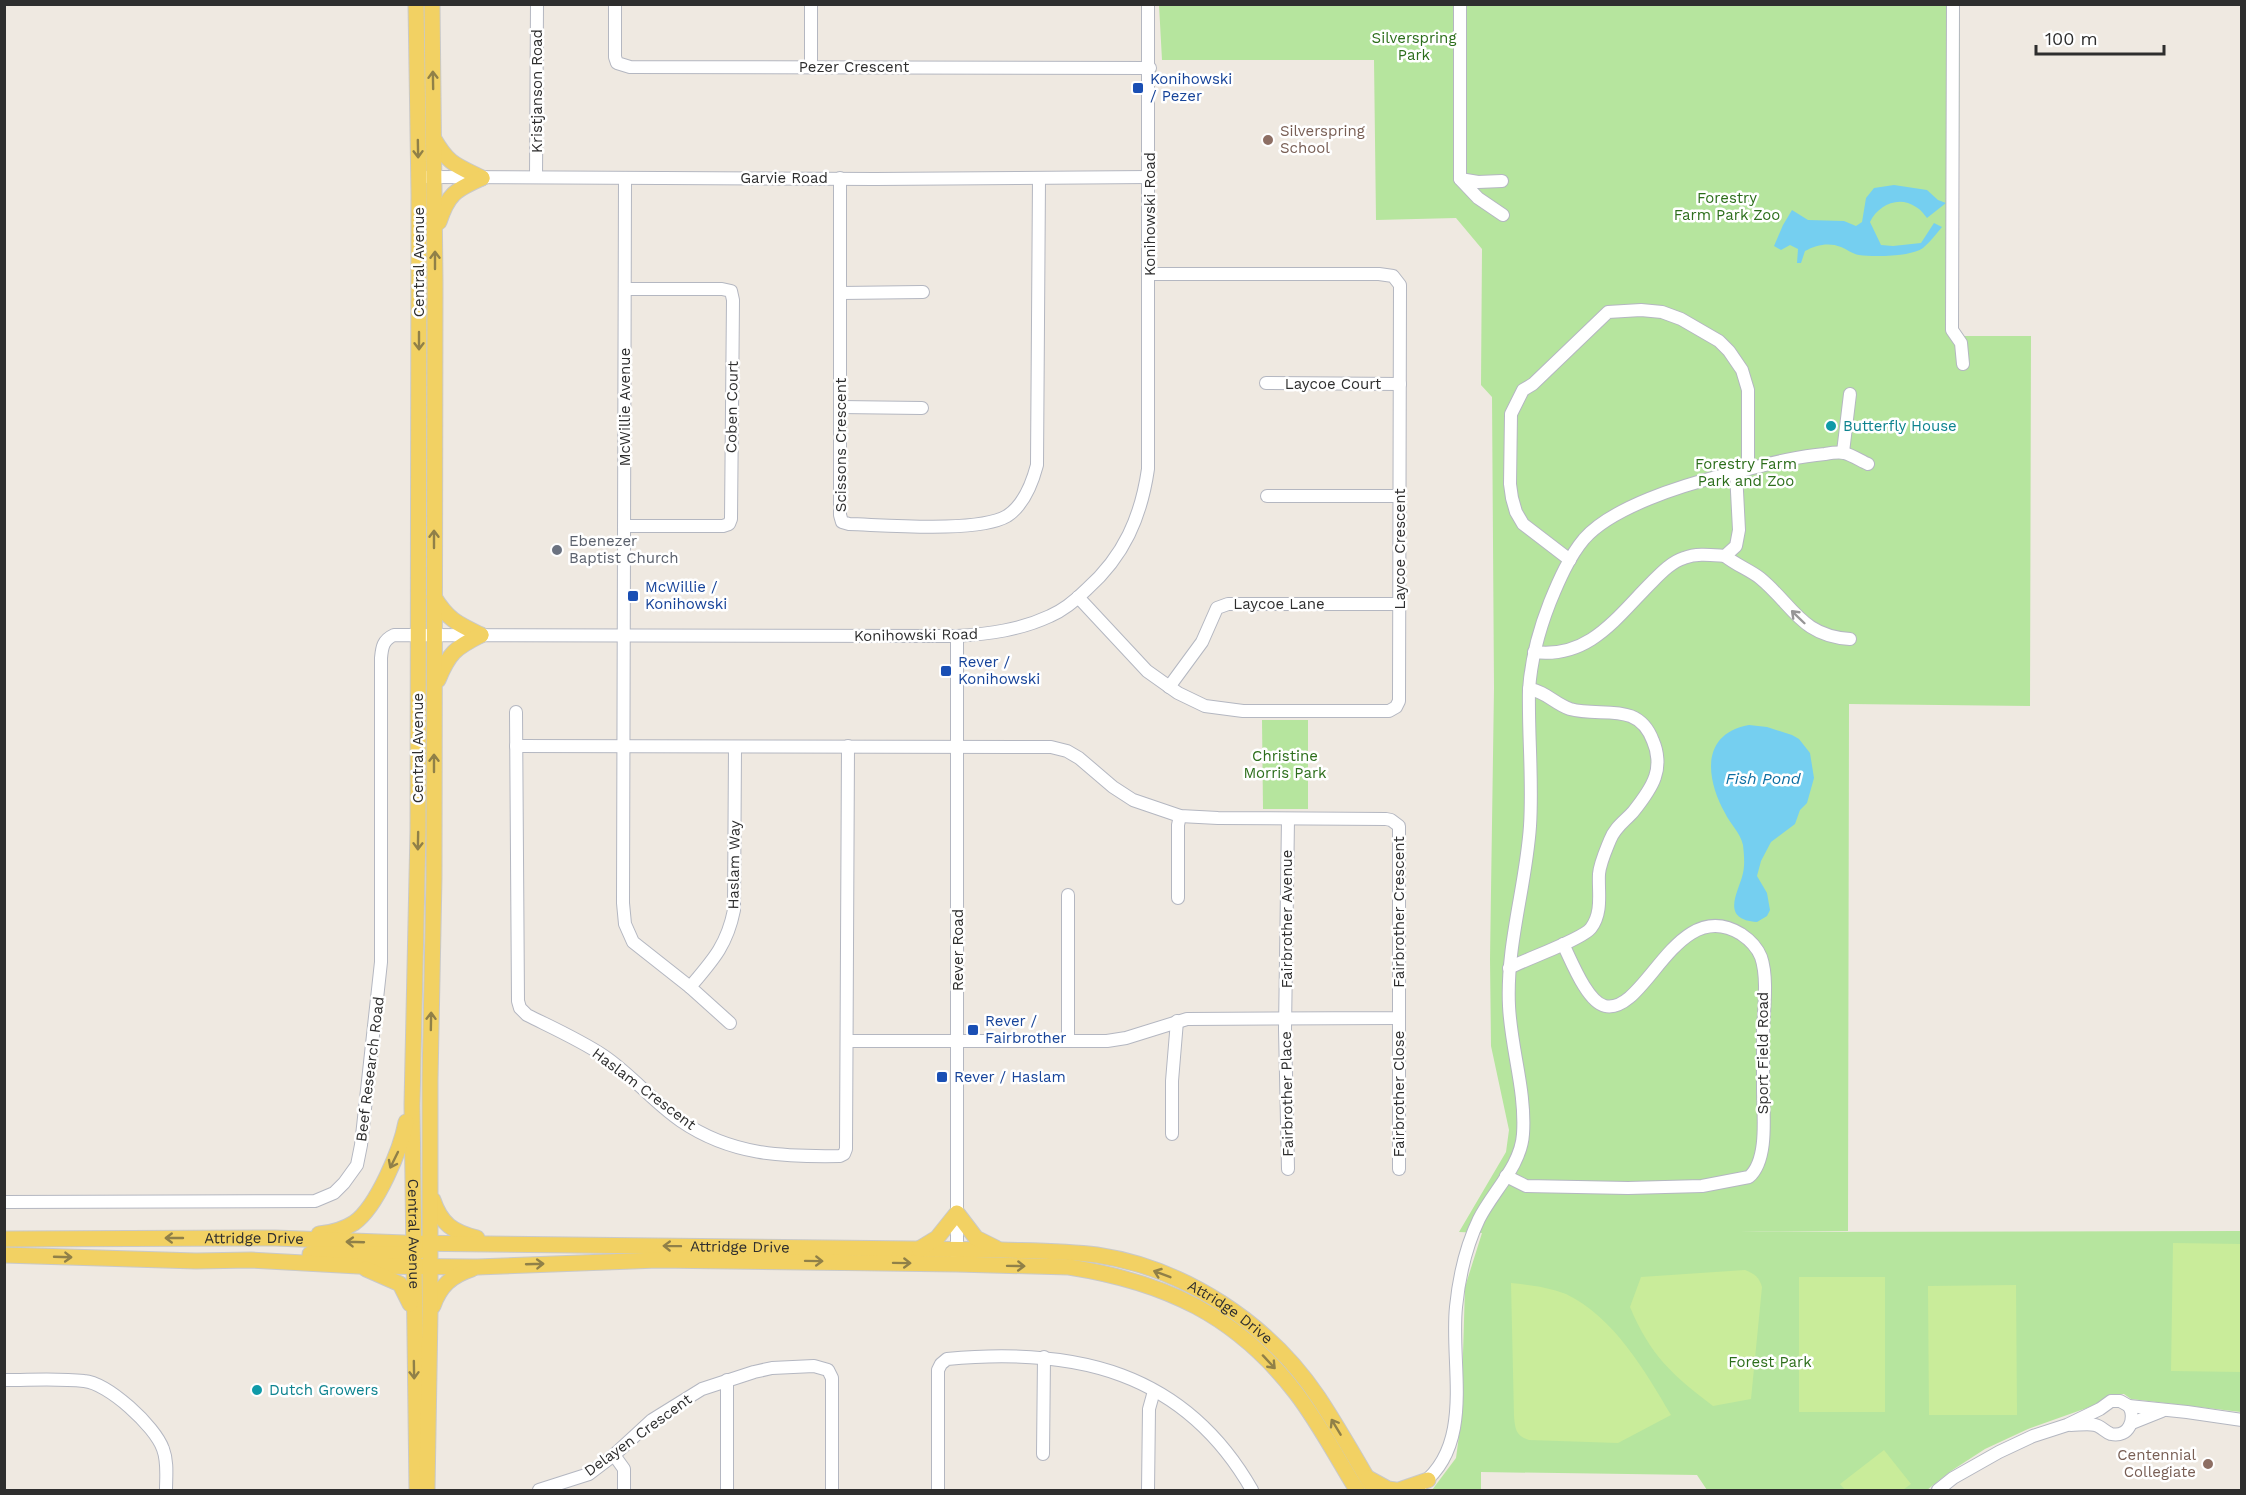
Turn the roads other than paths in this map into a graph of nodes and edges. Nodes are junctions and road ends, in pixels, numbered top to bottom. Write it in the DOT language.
graph roads {
  1 [pos="416,4"];
  2 [pos="432,4"];
  3 [pos="537,4"];
  4 [pos="615,4"];
  5 [pos="811,4"];
  6 [pos="1148,4"];
  7 [pos="1460,4"];
  8 [pos="1953,4"];
  9 [pos="811,67"];
  10 [pos="1150,68"];
  11 [pos="434,138"];
  12 [pos="418,177"];
  13 [pos="435,177"];
  14 [pos="536,177"];
  15 [pos="1150,177"];
  16 [pos="482,178"];
  17 [pos="625,178"];
  18 [pos="840,178"];
  19 [pos="1039,179"];
  20 [pos="1460,179"];
  21 [pos="1502,181"];
  22 [pos="1503,215"];
  23 [pos="435,236"];
  24 [pos="1149,274"];
  25 [pos="626,289"];
  26 [pos="922,292"];
  27 [pos="841,293"];
  28 [pos="1962,364"];
  29 [pos="1266,383"];
  30 [pos="1400,384"];
  31 [pos="1850,394"];
  32 [pos="840,407"];
  33 [pos="922,408"];
  34 [pos="1843,452"];
  35 [pos="1868,464"];
  36 [pos="1742,470"];
  37 [pos="1267,496"];
  38 [pos="1400,496"];
  39 [pos="624,526"];
  40 [pos="1725,556"];
  41 [pos="1570,560"];
  42 [pos="434,597"];
  43 [pos="1078,597"];
  44 [pos="1400,604"];
  45 [pos="426,635"];
  46 [pos="481,635"];
  47 [pos="624,636"];
  48 [pos="957,636"];
  49 [pos="1850,639"];
  50 [pos="1534,652"];
  51 [pos="1169,687"];
  52 [pos="435,689"];
  53 [pos="1529,689"];
  54 [pos="516,712"];
  55 [pos="624,745"];
  56 [pos="516,746"];
  57 [pos="848,746"];
  58 [pos="735,747"];
  59 [pos="958,747"];
  60 [pos="1180,816"];
  61 [pos="1288,819"];
  62 [pos="1068,895"];
  63 [pos="1178,898"];
  64 [pos="1563,944"];
  65 [pos="1509,968"];
  66 [pos="690,987"];
  67 [pos="1399,1018"];
  68 [pos="1286,1019"];
  69 [pos="1177,1021"];
  70 [pos="730,1023"];
  71 [pos="847,1041"];
  72 [pos="1068,1041"];
  73 [pos="958,1042"];
  74 [pos="412,1105"];
  75 [pos="1172,1134"];
  76 [pos="1288,1169"];
  77 [pos="1399,1169"];
  78 [pos="1506,1176"];
  79 [pos="430,1191"];
  80 [pos="4,1202"];
  81 [pos="957,1213"];
  82 [pos="275,1238"];
  83 [pos="4,1239"];
  84 [pos="430,1243"];
  85 [pos="498,1244"];
  86 [pos="919,1249"];
  87 [pos="1002,1250"];
  88 [pos="413,1254"];
  89 [pos="4,1255"];
  90 [pos="957,1257"];
  91 [pos="251,1260"];
  92 [pos="358,1266"];
  93 [pos="430,1266"];
  94 [pos="477,1267"];
  95 [pos="414,1312"];
  96 [pos="430,1312"];
  97 [pos="1044,1358"];
  98 [pos="4,1380"];
  99 [pos="727,1380"];
  100 [pos="1154,1391"];
  101 [pos="2129,1406"];
  102 [pos="2100,1409"];
  103 [pos="2163,1411"];
  104 [pos="2241,1420"];
  105 [pos="2132,1423"];
  106 [pos="2067,1425"];
  107 [pos="2104,1430"];
  108 [pos="1043,1454"];
  109 [pos="614,1455"];
  110 [pos="1370,1484"];
  111 [pos="1425,1485"];
  112 [pos="166,1491"];
  113 [pos="417,1491"];
  114 [pos="427,1491"];
  115 [pos="539,1491"];
  116 [pos="624,1491"];
  117 [pos="727,1491"];
  118 [pos="832,1491"];
  119 [pos="938,1491"];
  120 [pos="1148,1491"];
  121 [pos="1252,1491"];
  122 [pos="1357,1491"];
  123 [pos="1397,1491"];
  124 [pos="1414,1491"];
  125 [pos="1938,1491"];
  1 -- 12 [label="main road, Central Avenue, one-way"];
  11 -- 2 [label="main road, Central Avenue, one-way"];
  3 -- 14 [label="street, Kristjanson Road"];
  4 -- 9 [label="street, Pezer Crescent"];
  5 -- 9 [label="street"];
  6 -- 10 [label="street, Konihowski Road"];
  7 -- 20 [label="street"];
  8 -- 28 [label="street"];
  9 -- 10 [label="street, Pezer Crescent"];
  10 -- 15 [label="street, Konihowski Road"];
  11 -- 13 [label="main road, Central Avenue"];
  11 -- 16 [label="main road"];
  12 -- 13 [label="street, Garvie Road"];
  12 -- 45 [label="main road, Central Avenue, one-way"];
  13 -- 16 [label="street, Garvie Road"];
  13 -- 23 [label="main road, Central Avenue"];
  14 -- 16 [label="street, Garvie Road"];
  14 -- 17 [label="street, Garvie Road"];
  15 -- 19 [label="street, Garvie Road"];
  15 -- 24 [label="street, Konihowski Road"];
  16 -- 23 [label="main road"];
  17 -- 18 [label="street, Garvie Road"];
  17 -- 25 [label="street, McWillie Avenue"];
  18 -- 19 [label="street, Garvie Road"];
  18 -- 27 [label="street, Scissons Crescent"];
  19 -- 32 [label="street, Scissons Crescent"];
  20 -- 21 [label="street"];
  20 -- 22 [label="street"];
  42 -- 23 [label="main road, Central Avenue, one-way"];
  24 -- 30 [label="street, Laycoe Crescent"];
  24 -- 43 [label="street, Konihowski Road"];
  25 -- 39 [label="street, McWillie Avenue"];
  25 -- 39 [label="street, Coben Court"];
  26 -- 27 [label="street"];
  27 -- 32 [label="street, Scissons Crescent"];
  29 -- 30 [label="street, Laycoe Court"];
  30 -- 38 [label="street, Laycoe Crescent"];
  31 -- 34 [label="street"];
  32 -- 33 [label="street"];
  34 -- 35 [label="street"];
  34 -- 36 [label="street"];
  36 -- 40 [label="street"];
  36 -- 41 [label="street"];
  36 -- 41 [label="street"];
  37 -- 38 [label="street"];
  38 -- 44 [label="street, Laycoe Crescent"];
  39 -- 47 [label="street, McWillie Avenue"];
  49 -- 40 [label="street, one-way"];
  40 -- 50 [label="street"];
  41 -- 50 [label="street"];
  42 -- 45 [label="main road, Central Avenue"];
  42 -- 46 [label="main road"];
  43 -- 48 [label="street, Konihowski Road"];
  43 -- 51 [label="street, Laycoe Crescent"];
  44 -- 51 [label="street, Laycoe Lane"];
  44 -- 51 [label="street, Laycoe Crescent"];
  45 -- 46 [label="street, Konihowski Road"];
  45 -- 52 [label="main road, Central Avenue"];
  45 -- 74 [label="main road, Central Avenue, one-way"];
  45 -- 80 [label="street, Beef Research Road"];
  46 -- 47 [label="street, Konihowski Road"];
  46 -- 52 [label="main road"];
  47 -- 48 [label="street, Konihowski Road"];
  47 -- 55 [label="street"];
  48 -- 59 [label="street, Rever Road"];
  50 -- 53 [label="street"];
  79 -- 52 [label="main road, Central Avenue, one-way"];
  53 -- 64 [label="street"];
  53 -- 65 [label="street"];
  54 -- 56 [label="street"];
  55 -- 56 [label="street"];
  55 -- 58 [label="street"];
  55 -- 66 [label="street"];
  56 -- 71 [label="street, Haslam Crescent"];
  57 -- 58 [label="street"];
  57 -- 59 [label="street"];
  57 -- 71 [label="street, Haslam Crescent"];
  58 -- 66 [label="street, Haslam Way"];
  59 -- 60 [label="street, Fairbrother Crescent"];
  59 -- 73 [label="street, Rever Road"];
  60 -- 61 [label="street, Fairbrother Crescent"];
  60 -- 63 [label="street"];
  61 -- 67 [label="street, Fairbrother Crescent"];
  61 -- 68 [label="street, Fairbrother Avenue"];
  62 -- 72 [label="street"];
  64 -- 65 [label="street"];
  64 -- 78 [label="street, Sport Field Road"];
  65 -- 78 [label="street"];
  66 -- 70 [label="street"];
  67 -- 68 [label="street"];
  67 -- 77 [label="street, Fairbrother Close"];
  68 -- 69 [label="street"];
  68 -- 76 [label="street, Fairbrother Place"];
  69 -- 72 [label="street"];
  69 -- 75 [label="street"];
  71 -- 73 [label="street"];
  72 -- 73 [label="street"];
  73 -- 81 [label="street, Rever Road"];
  74 -- 82 [label="main road, one-way"];
  74 -- 88 [label="main road, Central Avenue"];
  78 -- 111 [label="street"];
  79 -- 84 [label="main road, Central Avenue"];
  79 -- 85 [label="main road"];
  81 -- 86 [label="main road"];
  81 -- 87 [label="main road"];
  81 -- 90 [label="street, Rever Road"];
  82 -- 83 [label="main road, Attridge Drive, one-way"];
  88 -- 82 [label="main road, Attridge Drive, one-way"];
  84 -- 85 [label="main road, Attridge Drive"];
  84 -- 88 [label="main road, Attridge Drive"];
  84 -- 93 [label="main road, Central Avenue"];
  86 -- 85 [label="main road, Attridge Drive, one-way"];
  86 -- 90 [label="main road, Attridge Drive"];
  87 -- 90 [label="main road, Attridge Drive"];
  110 -- 87 [label="main road, Attridge Drive, one-way"];
  88 -- 91 [label="main road"];
  88 -- 92 [label="main road, Attridge Drive"];
  88 -- 93 [label="main road, Attridge Drive"];
  88 -- 95 [label="main road, Central Avenue"];
  89 -- 91 [label="main road, Attridge Drive, one-way"];
  94 -- 90 [label="main road, Attridge Drive, one-way"];
  90 -- 122 [label="main road, Attridge Drive, one-way"];
  91 -- 92 [label="main road, Attridge Drive"];
  92 -- 95 [label="main road"];
  93 -- 94 [label="main road, Attridge Drive"];
  93 -- 96 [label="main road, Central Avenue"];
  94 -- 96 [label="main road"];
  95 -- 113 [label="main road, Central Avenue, one-way"];
  96 -- 114 [label="main road, Central Avenue"];
  97 -- 100 [label="street"];
  97 -- 108 [label="street"];
  97 -- 119 [label="street"];
  98 -- 112 [label="street"];
  99 -- 109 [label="street, Delayen Crescent"];
  99 -- 117 [label="street"];
  99 -- 118 [label="street, Delayen Crescent"];
  100 -- 120 [label="street"];
  100 -- 121 [label="street"];
  101 -- 102 [label="street"];
  101 -- 103 [label="street"];
  101 -- 105 [label="street"];
  102 -- 106 [label="street"];
  102 -- 107 [label="street"];
  103 -- 104 [label="street"];
  103 -- 105 [label="street"];
  105 -- 107 [label="street"];
  106 -- 107 [label="street"];
  106 -- 125 [label="street"];
  109 -- 115 [label="street, Delayen Crescent"];
  109 -- 116 [label="street"];
  110 -- 123 [label="main road"];
  111 -- 123 [label="main road"];
  111 -- 124 [label="street"];
}
